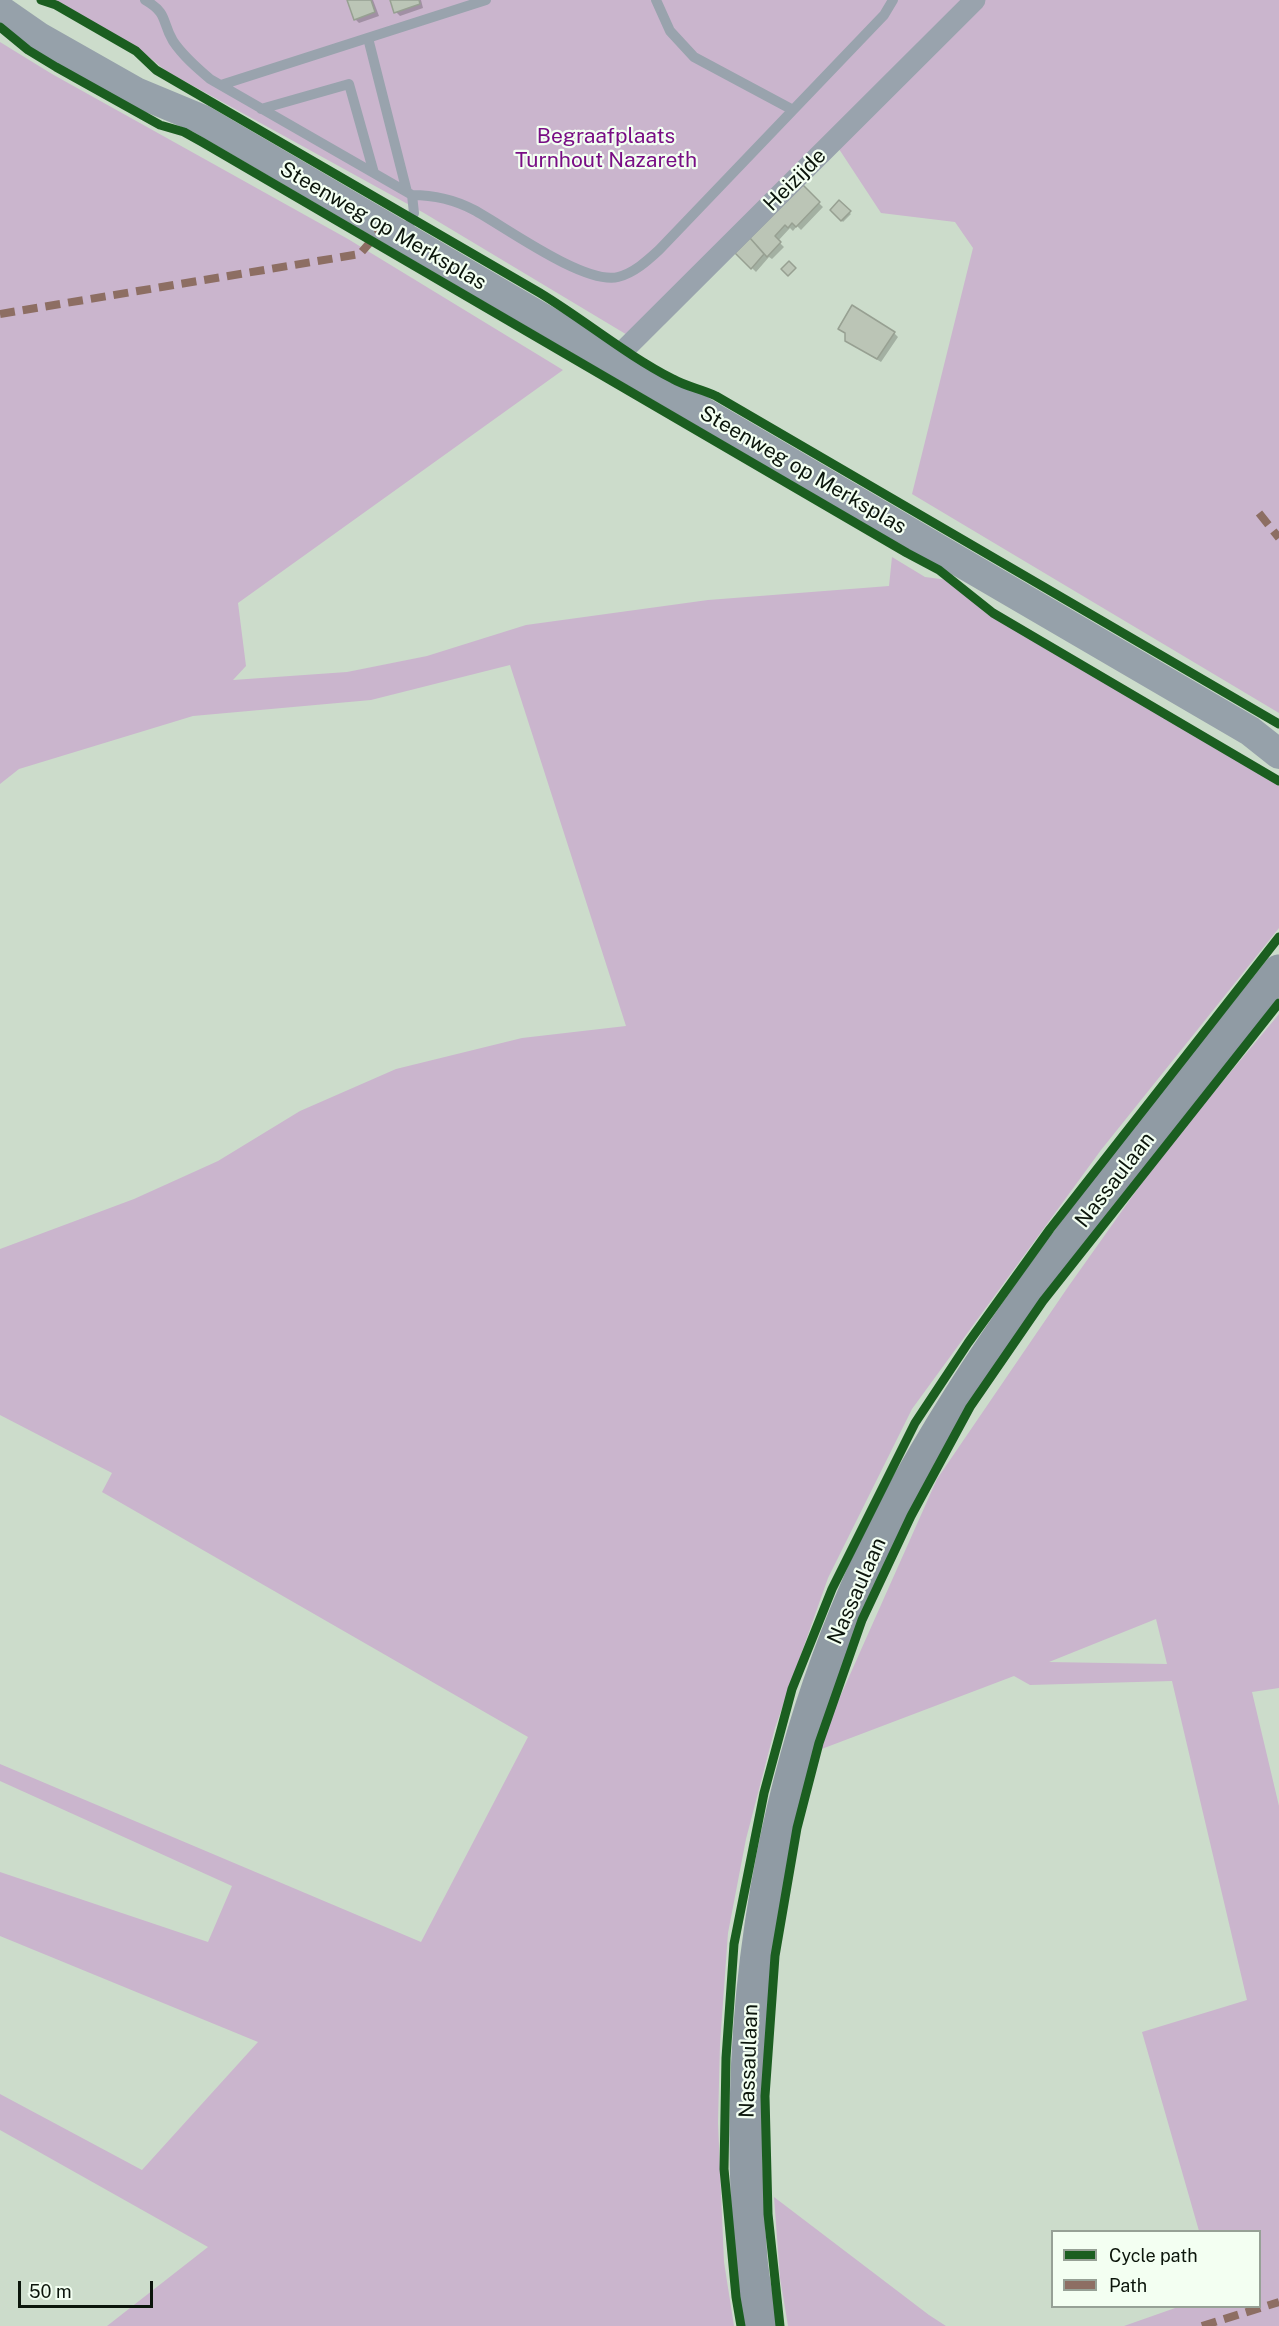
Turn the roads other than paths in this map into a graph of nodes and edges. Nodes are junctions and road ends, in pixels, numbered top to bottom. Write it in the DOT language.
graph roads {
  1 [pos="8,0"];
  2 [pos="145,0"];
  3 [pos="486,0"];
  4 [pos="656,0"];
  5 [pos="893,0"];
  6 [pos="975,0"];
  7 [pos="158,4"];
  8 [pos="0,10"];
  9 [pos="368,38"];
  10 [pos="221,85"];
  11 [pos="261,109"];
  12 [pos="793,110"];
  13 [pos="201,119"];
  14 [pos="374,173"];
  15 [pos="409,194"];
  16 [pos="404,237"];
  17 [pos="618,362"];
  18 [pos="1238,724"];
  19 [pos="1279,742"];
  20 [pos="1279,753"];
  21 [pos="1279,765"];
  22 [pos="1279,971"];
  23 [pos="761,2326"];
  1 -- 13 [label="main road, Steenweg op Merksplas"];
  2 -- 7 [label="lane"];
  3 -- 9 [label="lane"];
  4 -- 12 [label="lane"];
  5 -- 12 [label="lane"];
  6 -- 17 [label="street, Heizijde"];
  7 -- 10 [label="lane"];
  8 -- 13 [label="main road, Steenweg op Merksplas"];
  9 -- 10 [label="lane"];
  9 -- 15 [label="lane"];
  10 -- 11 [label="lane"];
  11 -- 14 [label="lane"];
  11 -- 14 [label="lane"];
  12 -- 15 [label="lane"];
  13 -- 16 [label="main road, Steenweg op Merksplas"];
  14 -- 15 [label="lane"];
  15 -- 16 [label="lane"];
  16 -- 17 [label="main road, Steenweg op Merksplas"];
  17 -- 18 [label="main road, Steenweg op Merksplas"];
  18 -- 19 [label="main road"];
  18 -- 20 [label="main road"];
  18 -- 21 [label="main road"];
  22 -- 23 [label="main road, Nassaulaan"];
}
